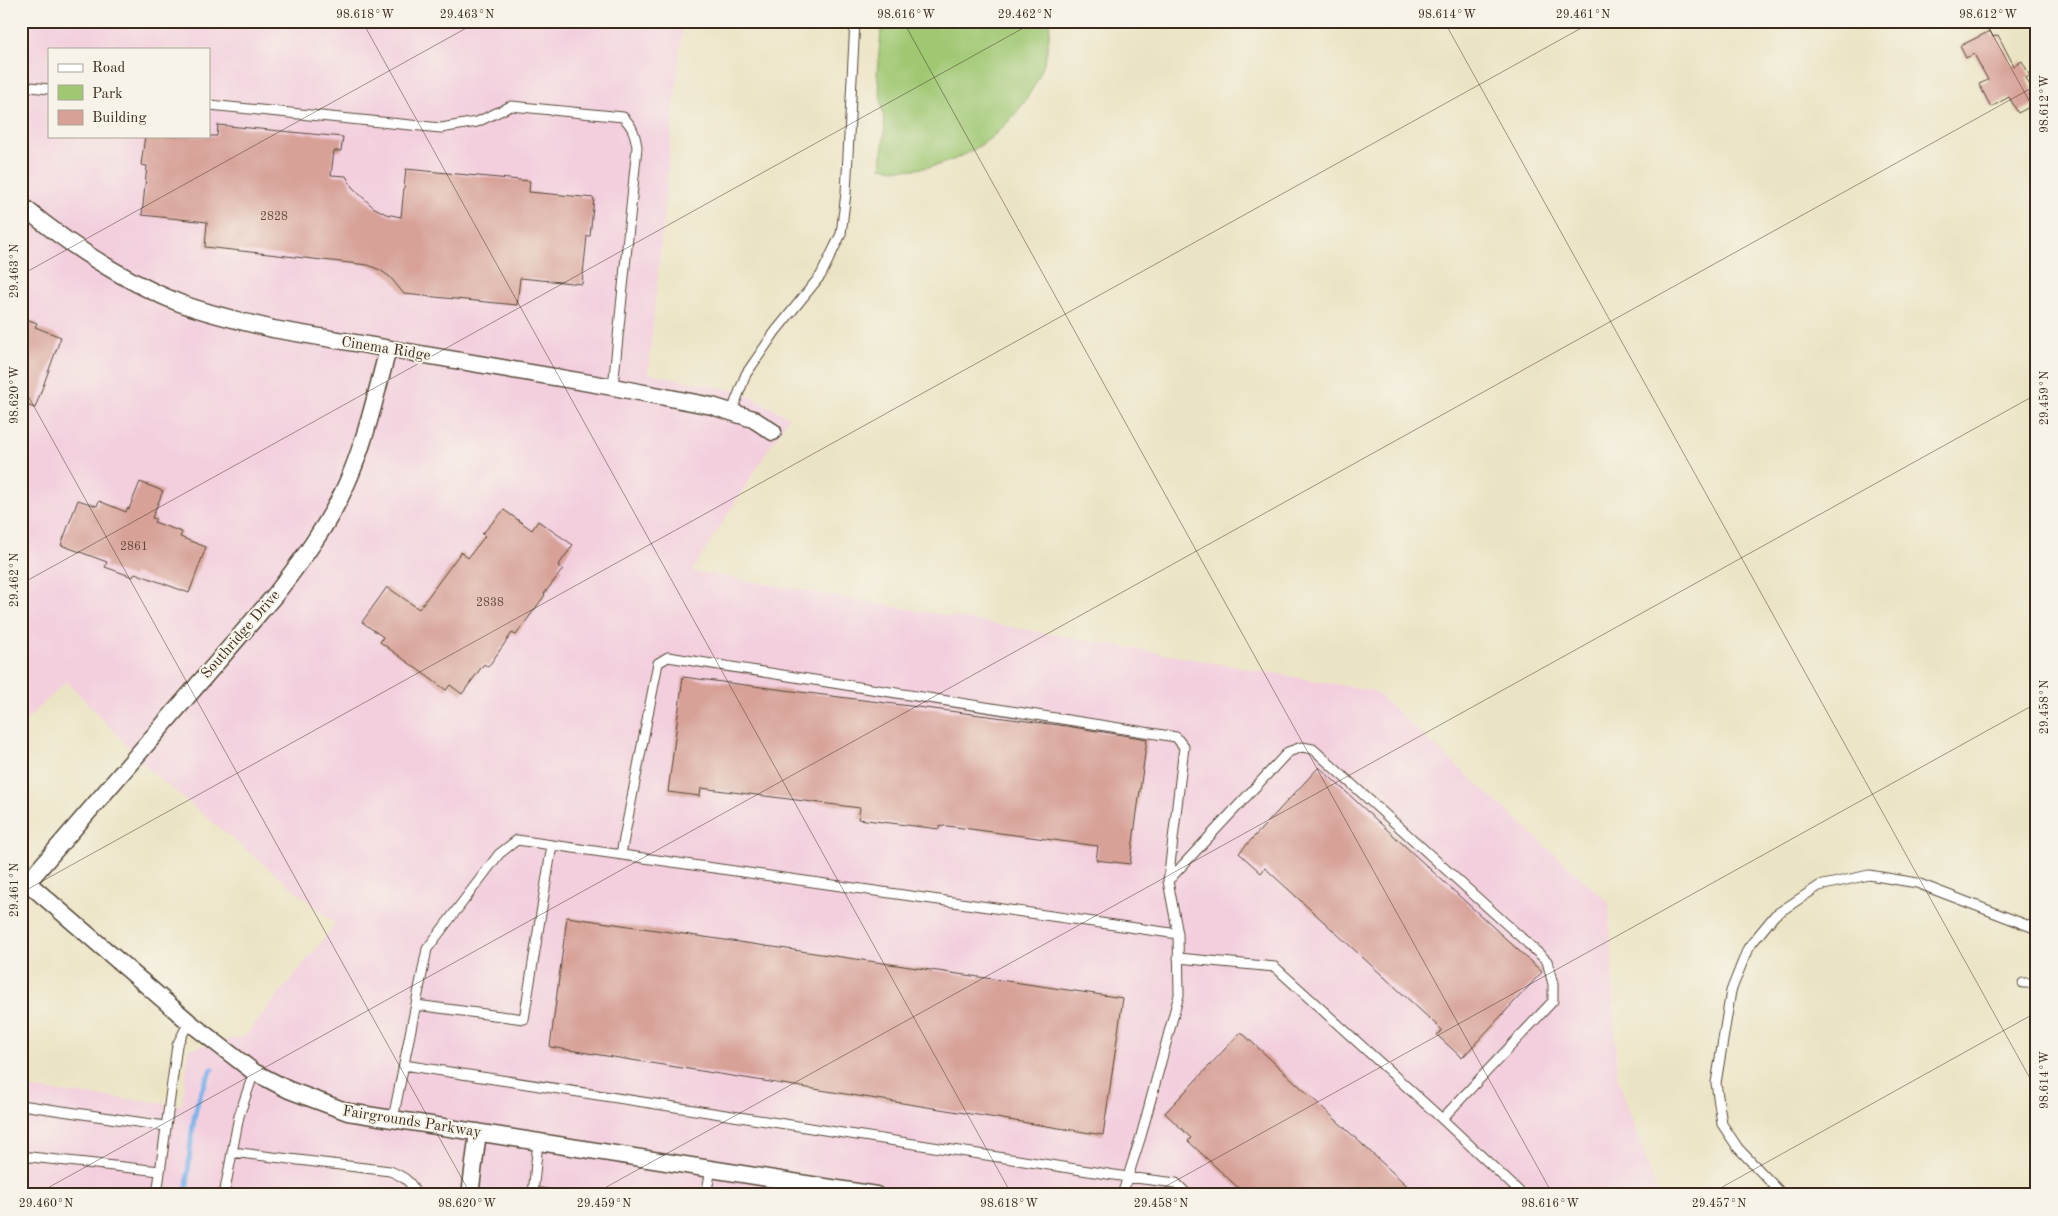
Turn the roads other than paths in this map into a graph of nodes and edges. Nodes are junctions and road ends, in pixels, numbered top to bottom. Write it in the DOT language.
graph roads {
  1 [pos="855,21"];
  2 [pos="21,86"];
  3 [pos="48,89"];
  4 [pos="210,105"];
  5 [pos="21,205"];
  6 [pos="388,349"];
  7 [pos="613,387"];
  8 [pos="732,411"];
  9 [pos="774,432"];
  10 [pos="552,845"];
  11 [pos="621,854"];
  12 [pos="1168,881"];
  13 [pos="23,883"];
  14 [pos="2037,928"];
  15 [pos="1178,934"];
  16 [pos="1178,958"];
  17 [pos="2023,983"];
  18 [pos="2037,983"];
  19 [pos="416,1005"];
  20 [pos="190,1022"];
  21 [pos="404,1064"];
  22 [pos="254,1072"];
  23 [pos="21,1105"];
  24 [pos="393,1119"];
  25 [pos="1442,1119"];
  26 [pos="165,1126"];
  27 [pos="478,1132"];
  28 [pos="538,1141"];
  29 [pos="232,1152"];
  30 [pos="21,1156"];
  31 [pos="711,1169"];
  32 [pos="160,1171"];
  33 [pos="1127,1177"];
  34 [pos="533,1193"];
  35 [pos="157,1195"];
  36 [pos="224,1195"];
  37 [pos="416,1195"];
  38 [pos="470,1195"];
  39 [pos="553,1195"];
  40 [pos="706,1195"];
  41 [pos="876,1195"];
  42 [pos="1122,1195"];
  43 [pos="1188,1195"];
  44 [pos="1522,1195"];
  45 [pos="1783,1195"];
  1 -- 8 [label="lane"];
  2 -- 3 [label="lane"];
  4 -- 7 [label="lane"];
  5 -- 6 [label="street, Cinema Ridge"];
  6 -- 7 [label="street, Cinema Ridge"];
  6 -- 13 [label="street, Southridge Drive"];
  7 -- 8 [label="street, Cinema Ridge"];
  8 -- 9 [label="street, Cinema Ridge"];
  10 -- 11 [label="lane"];
  10 -- 19 [label="lane"];
  10 -- 19 [label="lane"];
  11 -- 12 [label="lane"];
  11 -- 15 [label="lane"];
  12 -- 15 [label="lane"];
  12 -- 25 [label="lane"];
  13 -- 20 [label="street, Fairgrounds Parkway"];
  14 -- 45 [label="lane"];
  15 -- 16 [label="lane"];
  16 -- 25 [label="lane"];
  16 -- 33 [label="lane"];
  17 -- 18 [label="lane"];
  19 -- 21 [label="lane"];
  20 -- 22 [label="street, Fairgrounds Parkway"];
  20 -- 26 [label="lane"];
  21 -- 24 [label="lane"];
  21 -- 33 [label="lane"];
  22 -- 24 [label="street, Fairgrounds Parkway"];
  22 -- 29 [label="lane"];
  23 -- 26 [label="lane"];
  24 -- 27 [label="street, Fairgrounds Parkway"];
  25 -- 44 [label="lane"];
  26 -- 32 [label="lane"];
  27 -- 28 [label="street, Fairgrounds Parkway"];
  27 -- 38 [label="street"];
  28 -- 31 [label="street, Fairgrounds Parkway"];
  28 -- 34 [label="lane"];
  29 -- 36 [label="lane"];
  29 -- 37 [label="lane"];
  30 -- 32 [label="lane"];
  31 -- 40 [label="lane"];
  31 -- 41 [label="street, Fairgrounds Parkway"];
  32 -- 35 [label="lane"];
  33 -- 42 [label="lane"];
  33 -- 43 [label="lane"];
  34 -- 39 [label="lane"];
}
